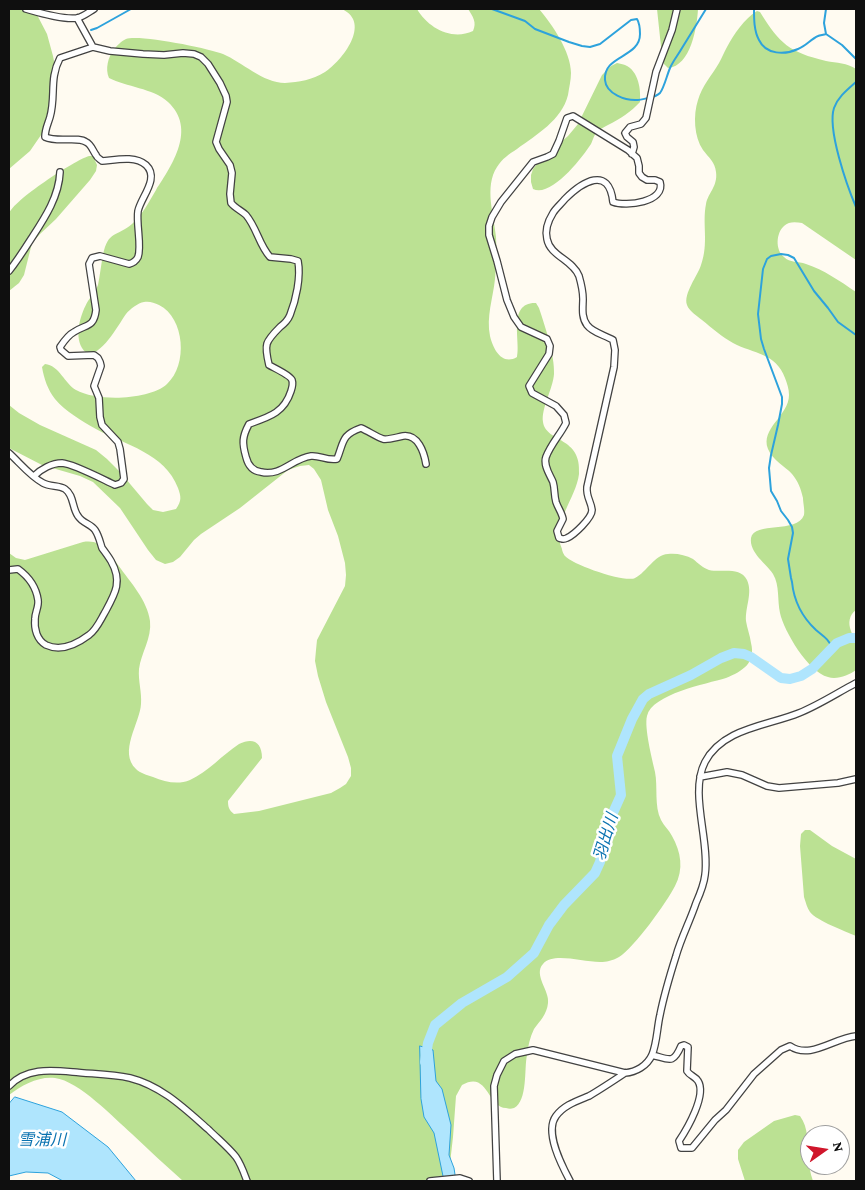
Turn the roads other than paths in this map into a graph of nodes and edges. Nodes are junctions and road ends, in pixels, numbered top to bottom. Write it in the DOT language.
graph roads {
  1 [pos="26,9"];
  2 [pos="94,9"];
  3 [pos="677,9"];
  4 [pos="78,18"];
  5 [pos="93,48"];
  6 [pos="632,154"];
  7 [pos="60,172"];
  8 [pos="9,271"];
  9 [pos="9,453"];
  10 [pos="426,464"];
  11 [pos="34,476"];
  12 [pos="9,570"];
  13 [pos="856,684"];
  14 [pos="700,776"];
  15 [pos="856,779"];
  16 [pos="856,1036"];
  17 [pos="652,1055"];
  18 [pos="625,1074"];
  19 [pos="9,1086"];
  20 [pos="247,1181"];
  21 [pos="430,1181"];
  22 [pos="469,1181"];
  23 [pos="497,1181"];
  24 [pos="570,1181"];
  1 -- 4 [label="street"];
  2 -- 4 [label="street"];
  3 -- 6 [label="street"];
  4 -- 5 [label="street"];
  5 -- 10 [label="street"];
  5 -- 11 [label="street"];
  6 -- 6 [label="street"];
  7 -- 8 [label="street"];
  9 -- 11 [label="street"];
  11 -- 12 [label="street"];
  13 -- 14 [label="street"];
  14 -- 15 [label="street"];
  14 -- 17 [label="street"];
  16 -- 17 [label="street"];
  17 -- 18 [label="street"];
  18 -- 23 [label="street"];
  18 -- 24 [label="street"];
  19 -- 20 [label="street"];
  21 -- 22 [label="street"];
}
